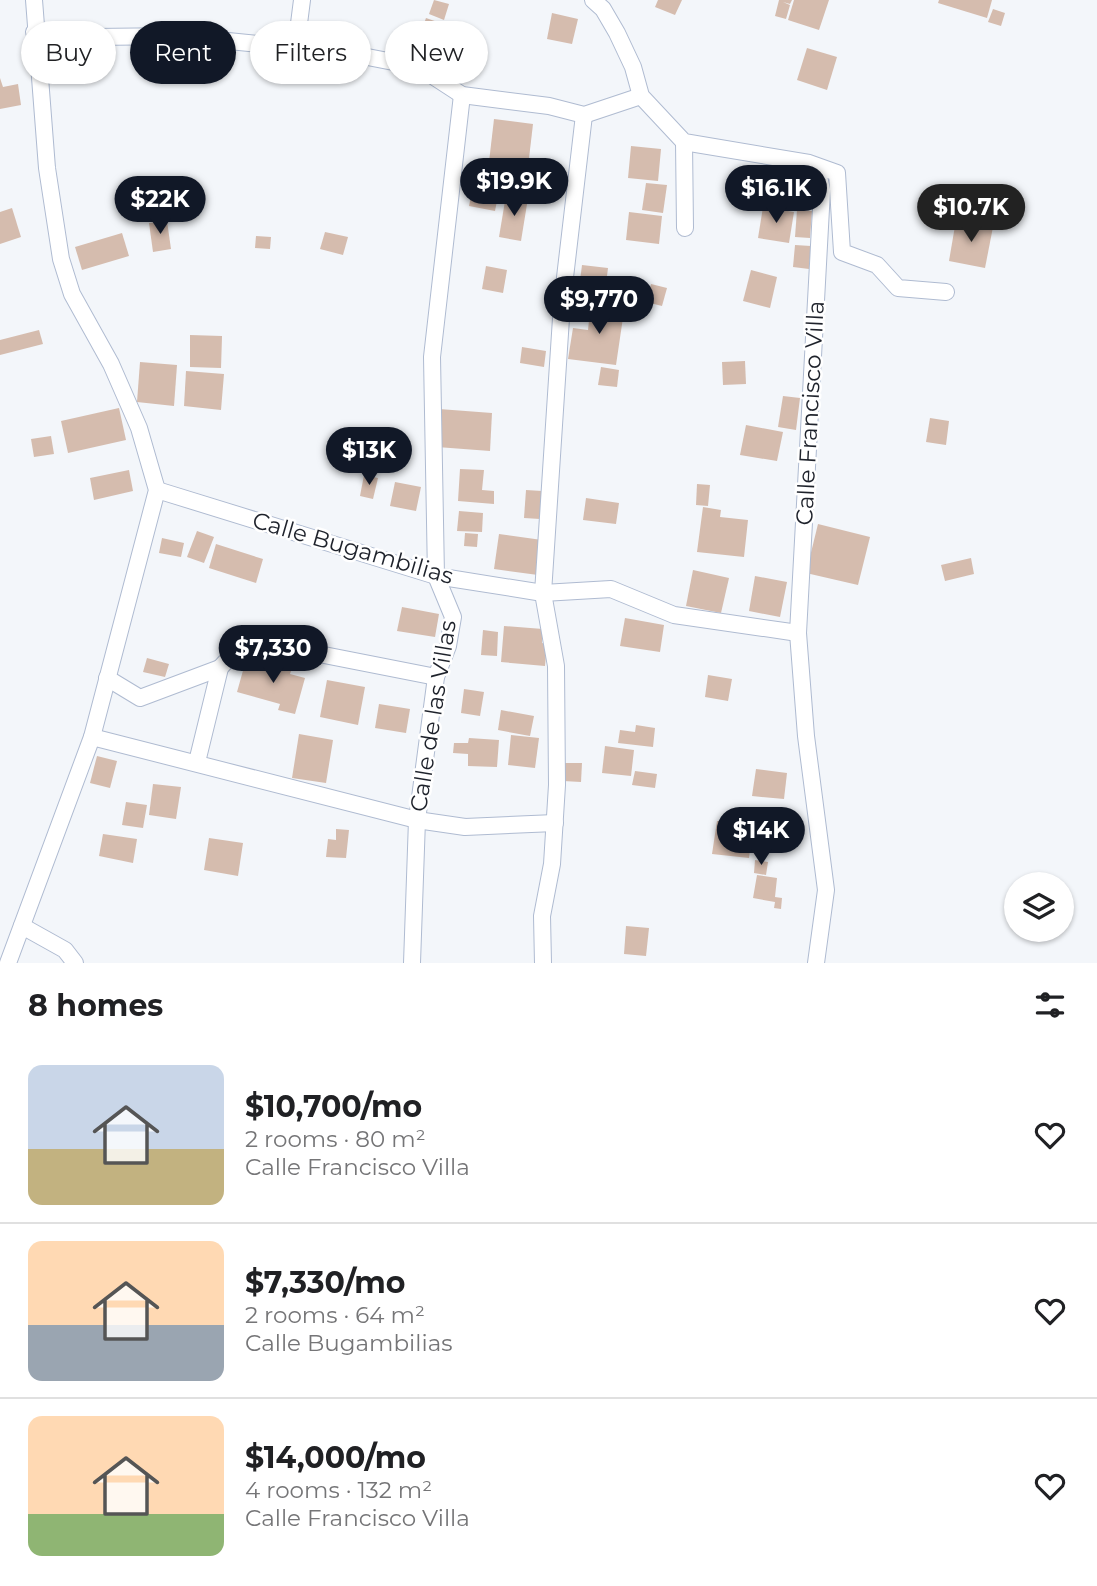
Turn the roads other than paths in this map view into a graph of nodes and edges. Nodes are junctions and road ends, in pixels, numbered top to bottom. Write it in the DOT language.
graph roads {
  1 [pos="34,0"];
  2 [pos="302,0"];
  3 [pos="593,0"];
  4 [pos="34,21"];
  5 [pos="299,21"];
  6 [pos="116,37"];
  7 [pos="250,43"];
  8 [pos="371,59"];
  9 [pos="39,84"];
  10 [pos="462,95"];
  11 [pos="641,96"];
  12 [pos="584,115"];
  13 [pos="684,142"];
  14 [pos="817,168"];
  15 [pos="685,229"];
  16 [pos="946,292"];
  17 [pos="158,489"];
  18 [pos="436,576"];
  19 [pos="543,593"];
  20 [pos="798,633"];
  21 [pos="220,668"];
  22 [pos="436,677"];
  23 [pos="107,678"];
  24 [pos="92,737"];
  25 [pos="197,762"];
  26 [pos="417,820"];
  27 [pos="555,823"];
  28 [pos="22,926"];
  29 [pos="8,963"];
  30 [pos="75,963"];
  31 [pos="412,963"];
  32 [pos="543,963"];
  33 [pos="816,963"];
  1 -- 4 [label="street"];
  2 -- 5 [label="street"];
  3 -- 11 [label="street"];
  6 -- 7 [label="street"];
  8 -- 10 [label="street"];
  9 -- 17 [label="street"];
  10 -- 12 [label="street"];
  10 -- 18 [label="street, Calle de las Villas"];
  11 -- 12 [label="street"];
  11 -- 13 [label="street"];
  12 -- 19 [label="street"];
  13 -- 14 [label="street"];
  13 -- 15 [label="street"];
  14 -- 16 [label="street"];
  14 -- 20 [label="street, Calle Francisco Villa"];
  17 -- 18 [label="street, Calle Bugambilias"];
  17 -- 23 [label="street"];
  18 -- 19 [label="street, Calle Bugambilias"];
  18 -- 22 [label="street, Calle de las Villas"];
  19 -- 20 [label="street, Calle Bugambilias"];
  19 -- 27 [label="street"];
  20 -- 33 [label="street, Calle Francisco Villa"];
  21 -- 22 [label="street"];
  21 -- 23 [label="street"];
  21 -- 25 [label="street"];
  22 -- 26 [label="street, Calle de las Villas"];
  23 -- 24 [label="street"];
  24 -- 25 [label="street"];
  24 -- 28 [label="street"];
  25 -- 26 [label="street"];
  26 -- 27 [label="street"];
  26 -- 31 [label="street, Calle de las Villas"];
  27 -- 32 [label="street"];
  28 -- 29 [label="street"];
  28 -- 30 [label="street"];
}
